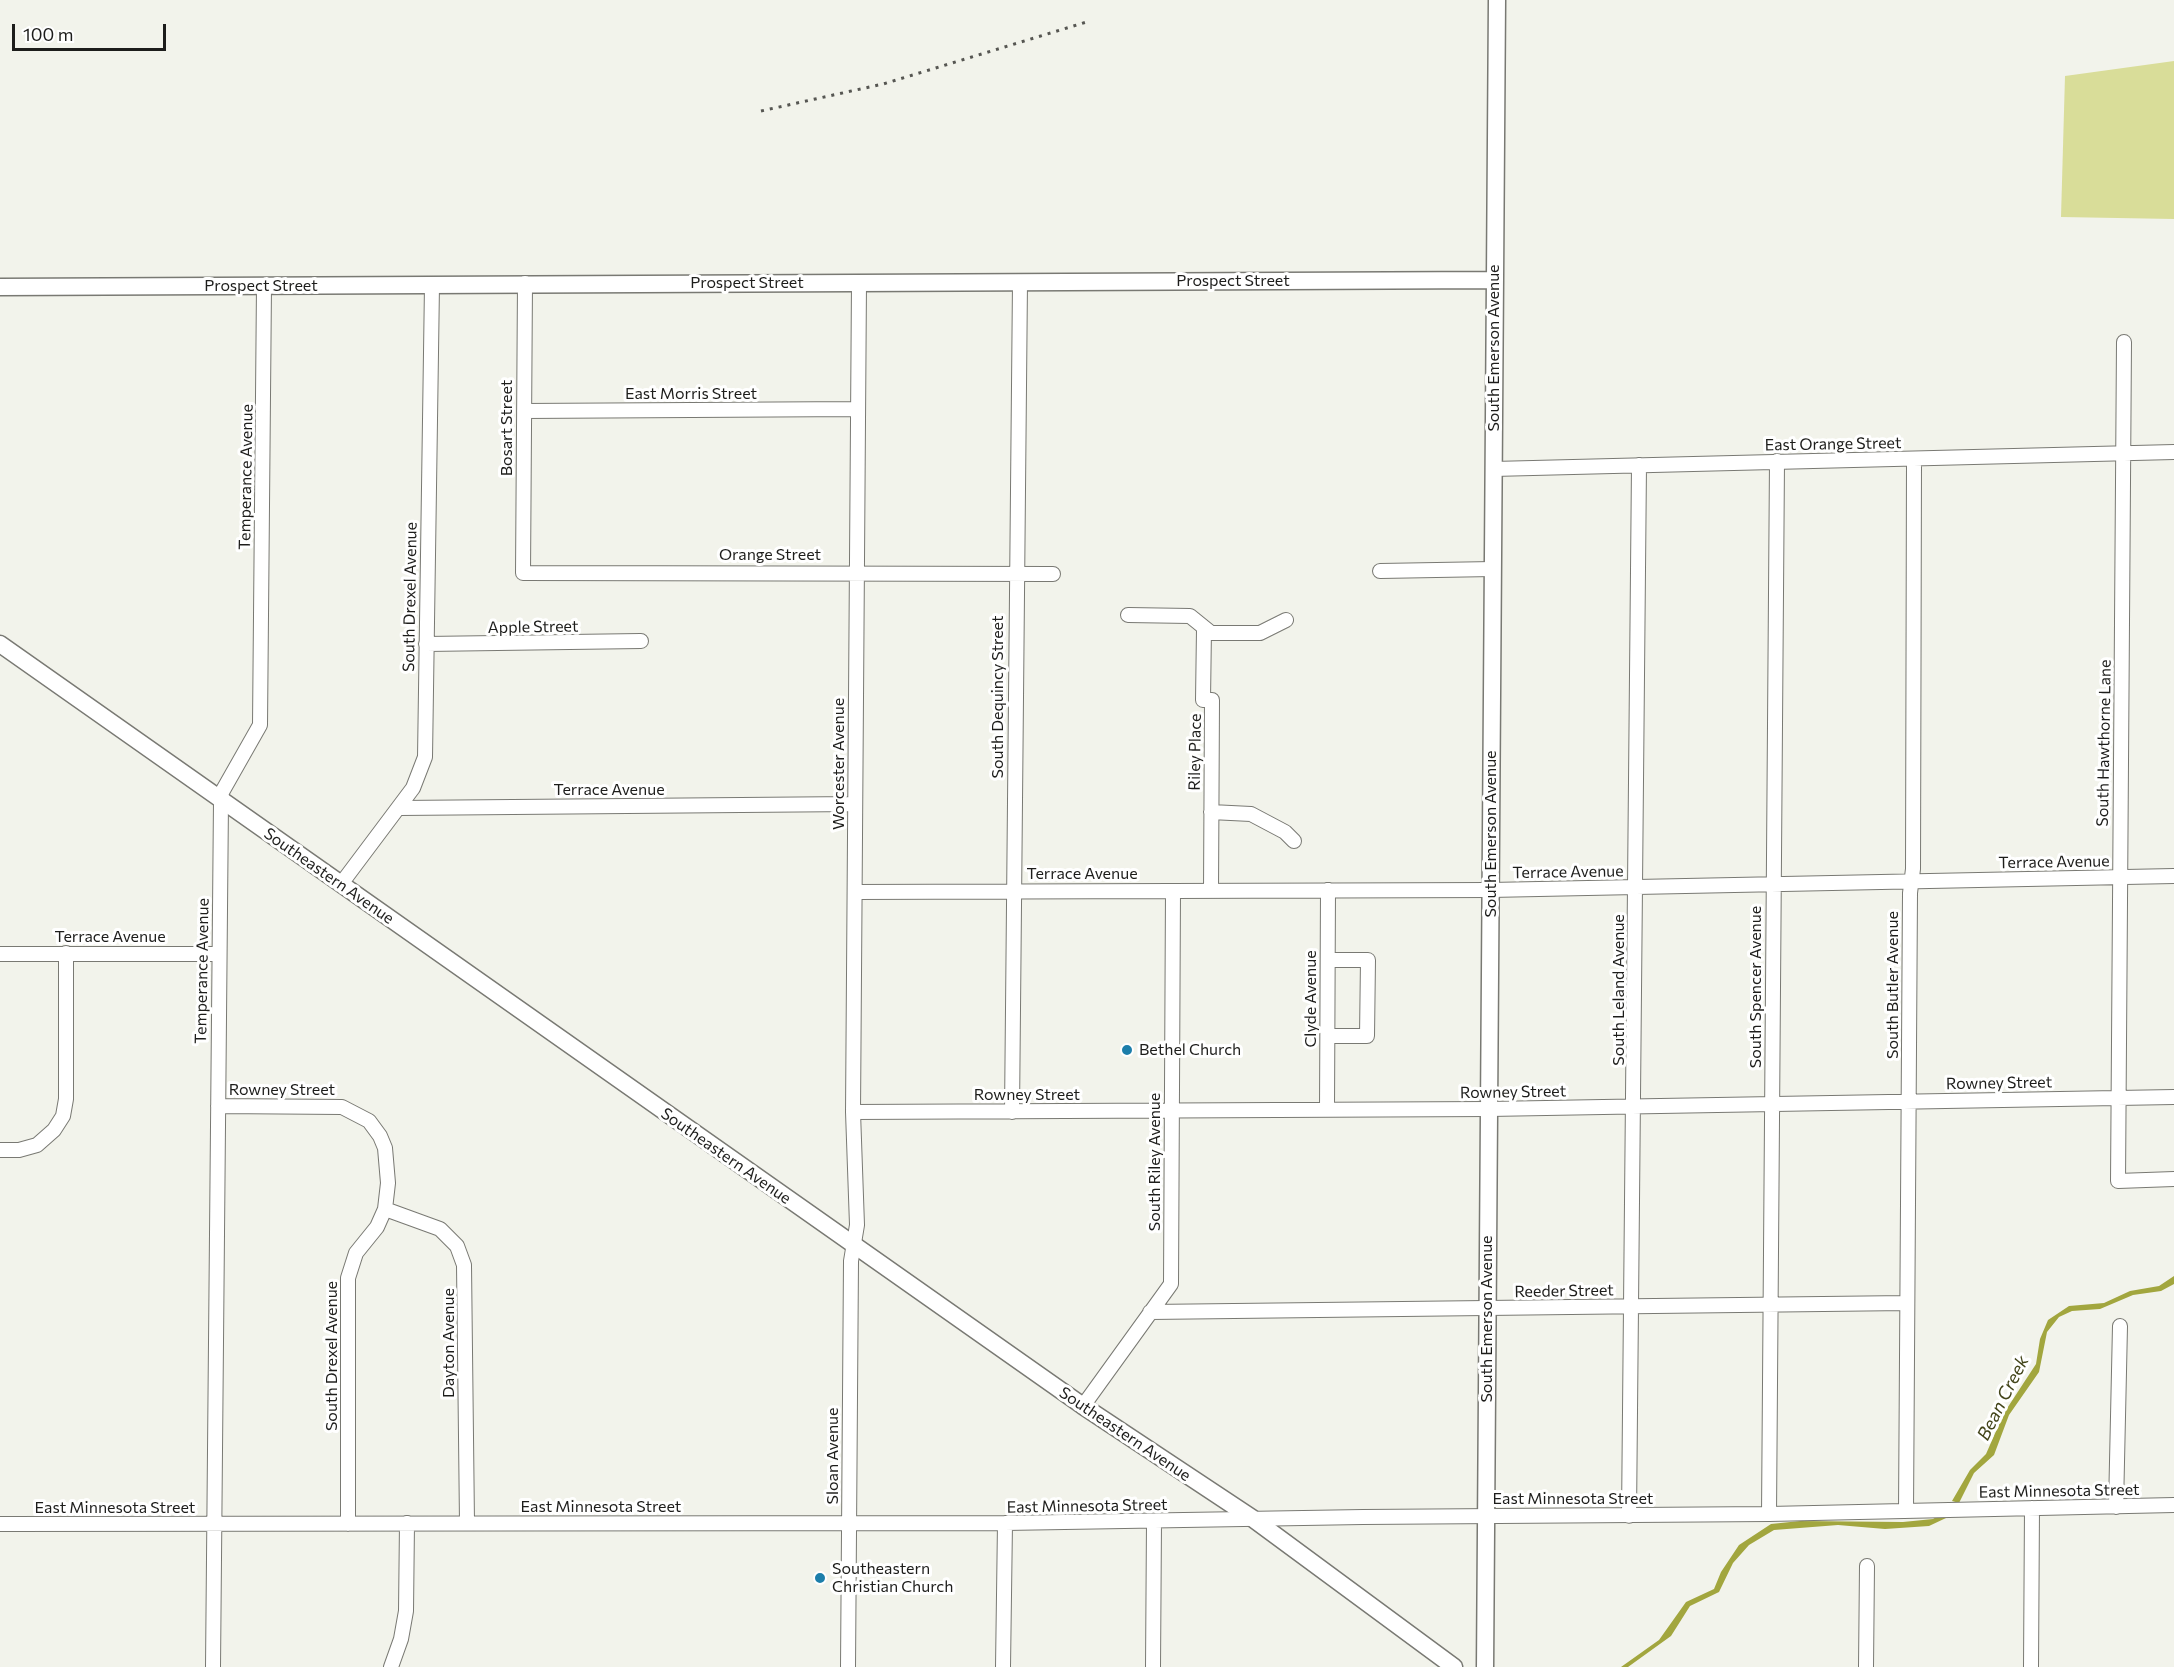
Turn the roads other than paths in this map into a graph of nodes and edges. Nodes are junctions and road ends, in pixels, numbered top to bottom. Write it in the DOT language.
graph roads {
  1 [pos="1497,0"];
  2 [pos="1495,280"];
  3 [pos="1020,282"];
  4 [pos="525,283"];
  5 [pos="859,283"];
  6 [pos="432,285"];
  7 [pos="264,286"];
  8 [pos="0,287"];
  9 [pos="2124,342"];
  10 [pos="858,409"];
  11 [pos="524,411"];
  12 [pos="2174,452"];
  13 [pos="2123,453"];
  14 [pos="1914,459"];
  15 [pos="1777,461"];
  16 [pos="1639,465"];
  17 [pos="1493,469"];
  18 [pos="1492,569"];
  19 [pos="1380,571"];
  20 [pos="523,573"];
  21 [pos="857,573"];
  22 [pos="1016,574"];
  23 [pos="1053,574"];
  24 [pos="1128,615"];
  25 [pos="1286,620"];
  26 [pos="1204,629"];
  27 [pos="641,641"];
  28 [pos="0,644"];
  29 [pos="426,644"];
  30 [pos="221,801"];
  31 [pos="855,804"];
  32 [pos="399,808"];
  33 [pos="1211,812"];
  34 [pos="1291,832"];
  35 [pos="2174,876"];
  36 [pos="2119,877"];
  37 [pos="1911,881"];
  38 [pos="341,884"];
  39 [pos="1773,884"];
  40 [pos="1636,886"];
  41 [pos="1211,890"];
  42 [pos="1329,890"];
  43 [pos="1490,890"];
  44 [pos="1013,891"];
  45 [pos="1173,891"];
  46 [pos="855,892"];
  47 [pos="66,953"];
  48 [pos="0,954"];
  49 [pos="219,954"];
  50 [pos="1328,960"];
  51 [pos="1328,1036"];
  52 [pos="2174,1097"];
  53 [pos="2119,1098"];
  54 [pos="1908,1101"];
  55 [pos="1772,1103"];
  56 [pos="218,1106"];
  57 [pos="1635,1106"];
  58 [pos="1327,1109"];
  59 [pos="1489,1109"];
  60 [pos="1172,1111"];
  61 [pos="853,1112"];
  62 [pos="1012,1112"];
  63 [pos="375,1129"];
  64 [pos="0,1150"];
  65 [pos="2174,1179"];
  66 [pos="385,1209"];
  67 [pos="854,1245"];
  68 [pos="1907,1303"];
  69 [pos="1770,1304"];
  70 [pos="1633,1307"];
  71 [pos="1487,1309"];
  72 [pos="1150,1312"];
  73 [pos="2120,1326"];
  74 [pos="1083,1406"];
  75 [pos="2174,1505"];
  76 [pos="2116,1507"];
  77 [pos="2032,1508"];
  78 [pos="1906,1511"];
  79 [pos="1769,1514"];
  80 [pos="1486,1516"];
  81 [pos="1629,1516"];
  82 [pos="1252,1518"];
  83 [pos="1154,1522"];
  84 [pos="408,1523"];
  85 [pos="467,1523"];
  86 [pos="1005,1523"];
  87 [pos="0,1524"];
  88 [pos="214,1524"];
  89 [pos="348,1524"];
  90 [pos="849,1524"];
  91 [pos="1867,1566"];
  92 [pos="213,1667"];
  93 [pos="391,1667"];
  94 [pos="848,1667"];
  95 [pos="1004,1667"];
  96 [pos="1153,1667"];
  97 [pos="1454,1667"];
  98 [pos="1485,1667"];
  99 [pos="1866,1667"];
  100 [pos="2031,1667"];
  1 -- 2 [label="main road, South Emerson Avenue"];
  2 -- 3 [label="main road, Prospect Street"];
  2 -- 17 [label="main road, South Emerson Avenue"];
  3 -- 5 [label="main road, Prospect Street"];
  3 -- 22 [label="street, South Dequincy Street"];
  4 -- 5 [label="main road, Prospect Street"];
  4 -- 6 [label="main road, Prospect Street"];
  4 -- 11 [label="street, Bosart Street"];
  5 -- 10 [label="street, Worcester Avenue"];
  6 -- 7 [label="main road, Prospect Street"];
  6 -- 29 [label="street, South Drexel Avenue"];
  7 -- 8 [label="main road, Prospect Street"];
  7 -- 30 [label="street, Temperance Avenue"];
  9 -- 13 [label="street, South Hawthorne Lane"];
  10 -- 11 [label="street, East Morris Street"];
  10 -- 21 [label="street, Worcester Avenue"];
  11 -- 20 [label="street, Bosart Street"];
  12 -- 13 [label="street, East Orange Street"];
  13 -- 14 [label="street, East Orange Street"];
  13 -- 36 [label="street, South Hawthorne Lane"];
  14 -- 15 [label="street, East Orange Street"];
  14 -- 37 [label="street, South Butler Avenue"];
  15 -- 16 [label="street, East Orange Street"];
  15 -- 39 [label="street, South Spencer Avenue"];
  16 -- 17 [label="street, East Orange Street"];
  16 -- 40 [label="street, South Leland Avenue"];
  17 -- 18 [label="main road, South Emerson Avenue"];
  18 -- 19 [label="street"];
  18 -- 43 [label="main road, South Emerson Avenue"];
  20 -- 21 [label="street, Orange Street"];
  21 -- 22 [label="street, Orange Street"];
  21 -- 31 [label="street, Worcester Avenue"];
  22 -- 23 [label="street, Orange Street"];
  22 -- 44 [label="street, South Dequincy Street"];
  24 -- 26 [label="street"];
  25 -- 26 [label="street"];
  26 -- 33 [label="street, Riley Place"];
  27 -- 29 [label="street, Apple Street"];
  28 -- 30 [label="main road, Southeastern Avenue"];
  29 -- 32 [label="street, South Drexel Avenue"];
  30 -- 38 [label="main road, Southeastern Avenue"];
  30 -- 49 [label="street, Temperance Avenue"];
  31 -- 32 [label="street, Terrace Avenue"];
  31 -- 46 [label="street, Worcester Avenue"];
  32 -- 38 [label="street, South Drexel Avenue"];
  33 -- 34 [label="street, Riley Place"];
  33 -- 41 [label="street, Riley Place"];
  35 -- 36 [label="street, Terrace Avenue"];
  36 -- 37 [label="street, Terrace Avenue"];
  36 -- 53 [label="street, South Hawthorne Lane"];
  37 -- 39 [label="street, Terrace Avenue"];
  37 -- 54 [label="street, South Butler Avenue"];
  38 -- 67 [label="main road, Southeastern Avenue"];
  39 -- 40 [label="street, Terrace Avenue"];
  39 -- 55 [label="street, South Spencer Avenue"];
  40 -- 43 [label="street, Terrace Avenue"];
  40 -- 57 [label="street, South Leland Avenue"];
  41 -- 42 [label="street, Terrace Avenue"];
  41 -- 45 [label="street, Terrace Avenue"];
  42 -- 43 [label="street, Terrace Avenue"];
  42 -- 50 [label="street, Clyde Avenue"];
  43 -- 59 [label="main road, South Emerson Avenue"];
  44 -- 45 [label="street, Terrace Avenue"];
  44 -- 46 [label="street, Terrace Avenue"];
  44 -- 62 [label="street, South Dequincy Street"];
  45 -- 60 [label="street, South Riley Avenue"];
  46 -- 61 [label="street, Worcester Avenue"];
  47 -- 48 [label="street, Terrace Avenue"];
  47 -- 49 [label="street, Terrace Avenue"];
  47 -- 64 [label="street"];
  49 -- 56 [label="street, Temperance Avenue"];
  50 -- 51 [label="street, Clyde Avenue"];
  50 -- 51 [label="street"];
  51 -- 58 [label="street, Clyde Avenue"];
  52 -- 53 [label="street, Rowney Street"];
  53 -- 54 [label="street, Rowney Street"];
  53 -- 65 [label="street, South Hawthorne Lane"];
  54 -- 55 [label="street, Rowney Street"];
  54 -- 68 [label="street, South Butler Avenue"];
  55 -- 57 [label="street, Rowney Street"];
  55 -- 69 [label="street, South Spencer Avenue"];
  56 -- 63 [label="street, Rowney Street"];
  56 -- 88 [label="street, Temperance Avenue"];
  57 -- 59 [label="street, Rowney Street"];
  57 -- 70 [label="street, South Leland Avenue"];
  58 -- 59 [label="street, Rowney Street"];
  58 -- 60 [label="street, Rowney Street"];
  59 -- 71 [label="main road, South Emerson Avenue"];
  60 -- 62 [label="street, Rowney Street"];
  60 -- 72 [label="street, South Riley Avenue"];
  61 -- 62 [label="street, Rowney Street"];
  61 -- 67 [label="street, Worcester Avenue"];
  63 -- 66 [label="street, South Drexel Avenue"];
  66 -- 85 [label="street, Dayton Avenue"];
  66 -- 89 [label="street, South Drexel Avenue"];
  67 -- 74 [label="main road, Southeastern Avenue"];
  67 -- 90 [label="street, Sloan Avenue"];
  68 -- 69 [label="street, Reeder Street"];
  68 -- 78 [label="street, South Butler Avenue"];
  69 -- 70 [label="street, Reeder Street"];
  69 -- 79 [label="street, South Spencer Avenue"];
  70 -- 71 [label="street, Reeder Street"];
  70 -- 81 [label="street, South Leland Avenue"];
  71 -- 72 [label="street, Reeder Street"];
  71 -- 80 [label="main road, South Emerson Avenue"];
  72 -- 74 [label="street, South Riley Avenue"];
  73 -- 76 [label="street"];
  74 -- 82 [label="main road, Southeastern Avenue"];
  75 -- 76 [label="street, East Minnesota Street"];
  76 -- 77 [label="street, East Minnesota Street"];
  77 -- 78 [label="street, East Minnesota Street"];
  77 -- 100 [label="street"];
  78 -- 79 [label="street, East Minnesota Street"];
  79 -- 81 [label="street, East Minnesota Street"];
  80 -- 81 [label="street, East Minnesota Street"];
  80 -- 82 [label="street, East Minnesota Street"];
  80 -- 98 [label="main road, South Emerson Avenue"];
  82 -- 83 [label="street, East Minnesota Street"];
  82 -- 97 [label="main road, Southeastern Avenue"];
  83 -- 86 [label="street, East Minnesota Street"];
  83 -- 96 [label="street"];
  84 -- 85 [label="street, East Minnesota Street"];
  84 -- 89 [label="street, East Minnesota Street"];
  84 -- 93 [label="street"];
  85 -- 90 [label="street, East Minnesota Street"];
  86 -- 90 [label="street, East Minnesota Street"];
  86 -- 95 [label="street"];
  87 -- 88 [label="street, East Minnesota Street"];
  88 -- 89 [label="street, East Minnesota Street"];
  88 -- 92 [label="street, Temperance Avenue"];
  90 -- 94 [label="street, Sloan Avenue"];
  91 -- 99 [label="street"];
}
